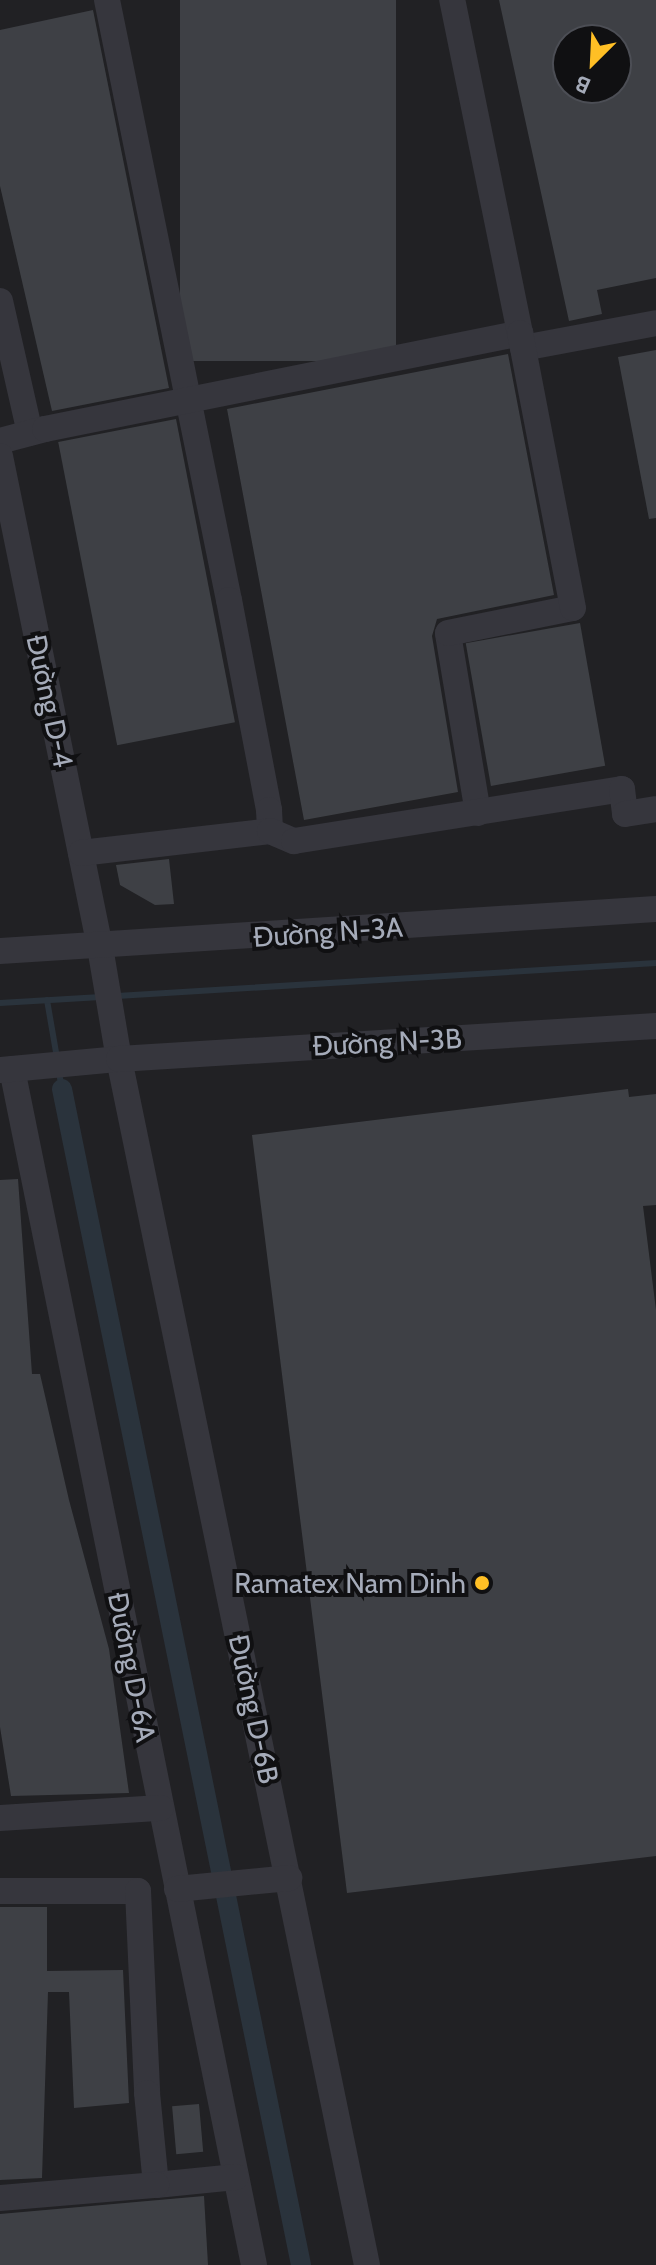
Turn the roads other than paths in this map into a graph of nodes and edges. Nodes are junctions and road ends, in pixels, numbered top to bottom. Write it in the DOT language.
graph roads {
  1 [pos="107,0"];
  2 [pos="452,0"];
  3 [pos="0,301"];
  4 [pos="656,323"];
  5 [pos="522,340"];
  6 [pos="188,401"];
  7 [pos="30,433"];
  8 [pos="0,441"];
  9 [pos="0,456"];
  10 [pos="656,809"];
  11 [pos="478,813"];
  12 [pos="270,831"];
  13 [pos="81,853"];
  14 [pos="656,909"];
  15 [pos="100,947"];
  16 [pos="0,951"];
  17 [pos="112,1018"];
  18 [pos="656,1026"];
  19 [pos="119,1059"];
  20 [pos="16,1069"];
  21 [pos="161,1808"];
  22 [pos="0,1818"];
  23 [pos="289,1878"];
  24 [pos="177,1889"];
  25 [pos="0,1891"];
  26 [pos="236,2177"];
  27 [pos="156,2185"];
  28 [pos="0,2198"];
  29 [pos="254,2265"];
  30 [pos="367,2265"];
  1 -- 6 [label="street"];
  2 -- 5 [label="street"];
  3 -- 7 [label="street"];
  4 -- 5 [label="street"];
  5 -- 6 [label="street"];
  5 -- 11 [label="street"];
  6 -- 7 [label="street"];
  6 -- 12 [label="street"];
  7 -- 8 [label="street"];
  9 -- 13 [label="street, Đường D-4"];
  10 -- 11 [label="street"];
  11 -- 12 [label="street"];
  12 -- 13 [label="street"];
  13 -- 15 [label="street, Đường D-4"];
  14 -- 15 [label="street, Đường N-3A"];
  15 -- 16 [label="street, Đường N-3A"];
  15 -- 17 [label="street, Đường D-4"];
  17 -- 19 [label="street, Đường D-6B"];
  18 -- 19 [label="street, Đường N-3B"];
  19 -- 20 [label="street, Đường N-3B"];
  19 -- 23 [label="street, Đường D-6B"];
  20 -- 21 [label="street, Đường D-6A"];
  21 -- 22 [label="street"];
  21 -- 24 [label="street, Đường D-6A"];
  23 -- 24 [label="street"];
  23 -- 30 [label="street, Đường D-6B"];
  24 -- 26 [label="street, Đường D-6A"];
  25 -- 27 [label="street"];
  26 -- 27 [label="street"];
  26 -- 29 [label="street, Đường D-6A"];
  27 -- 28 [label="street"];
}
